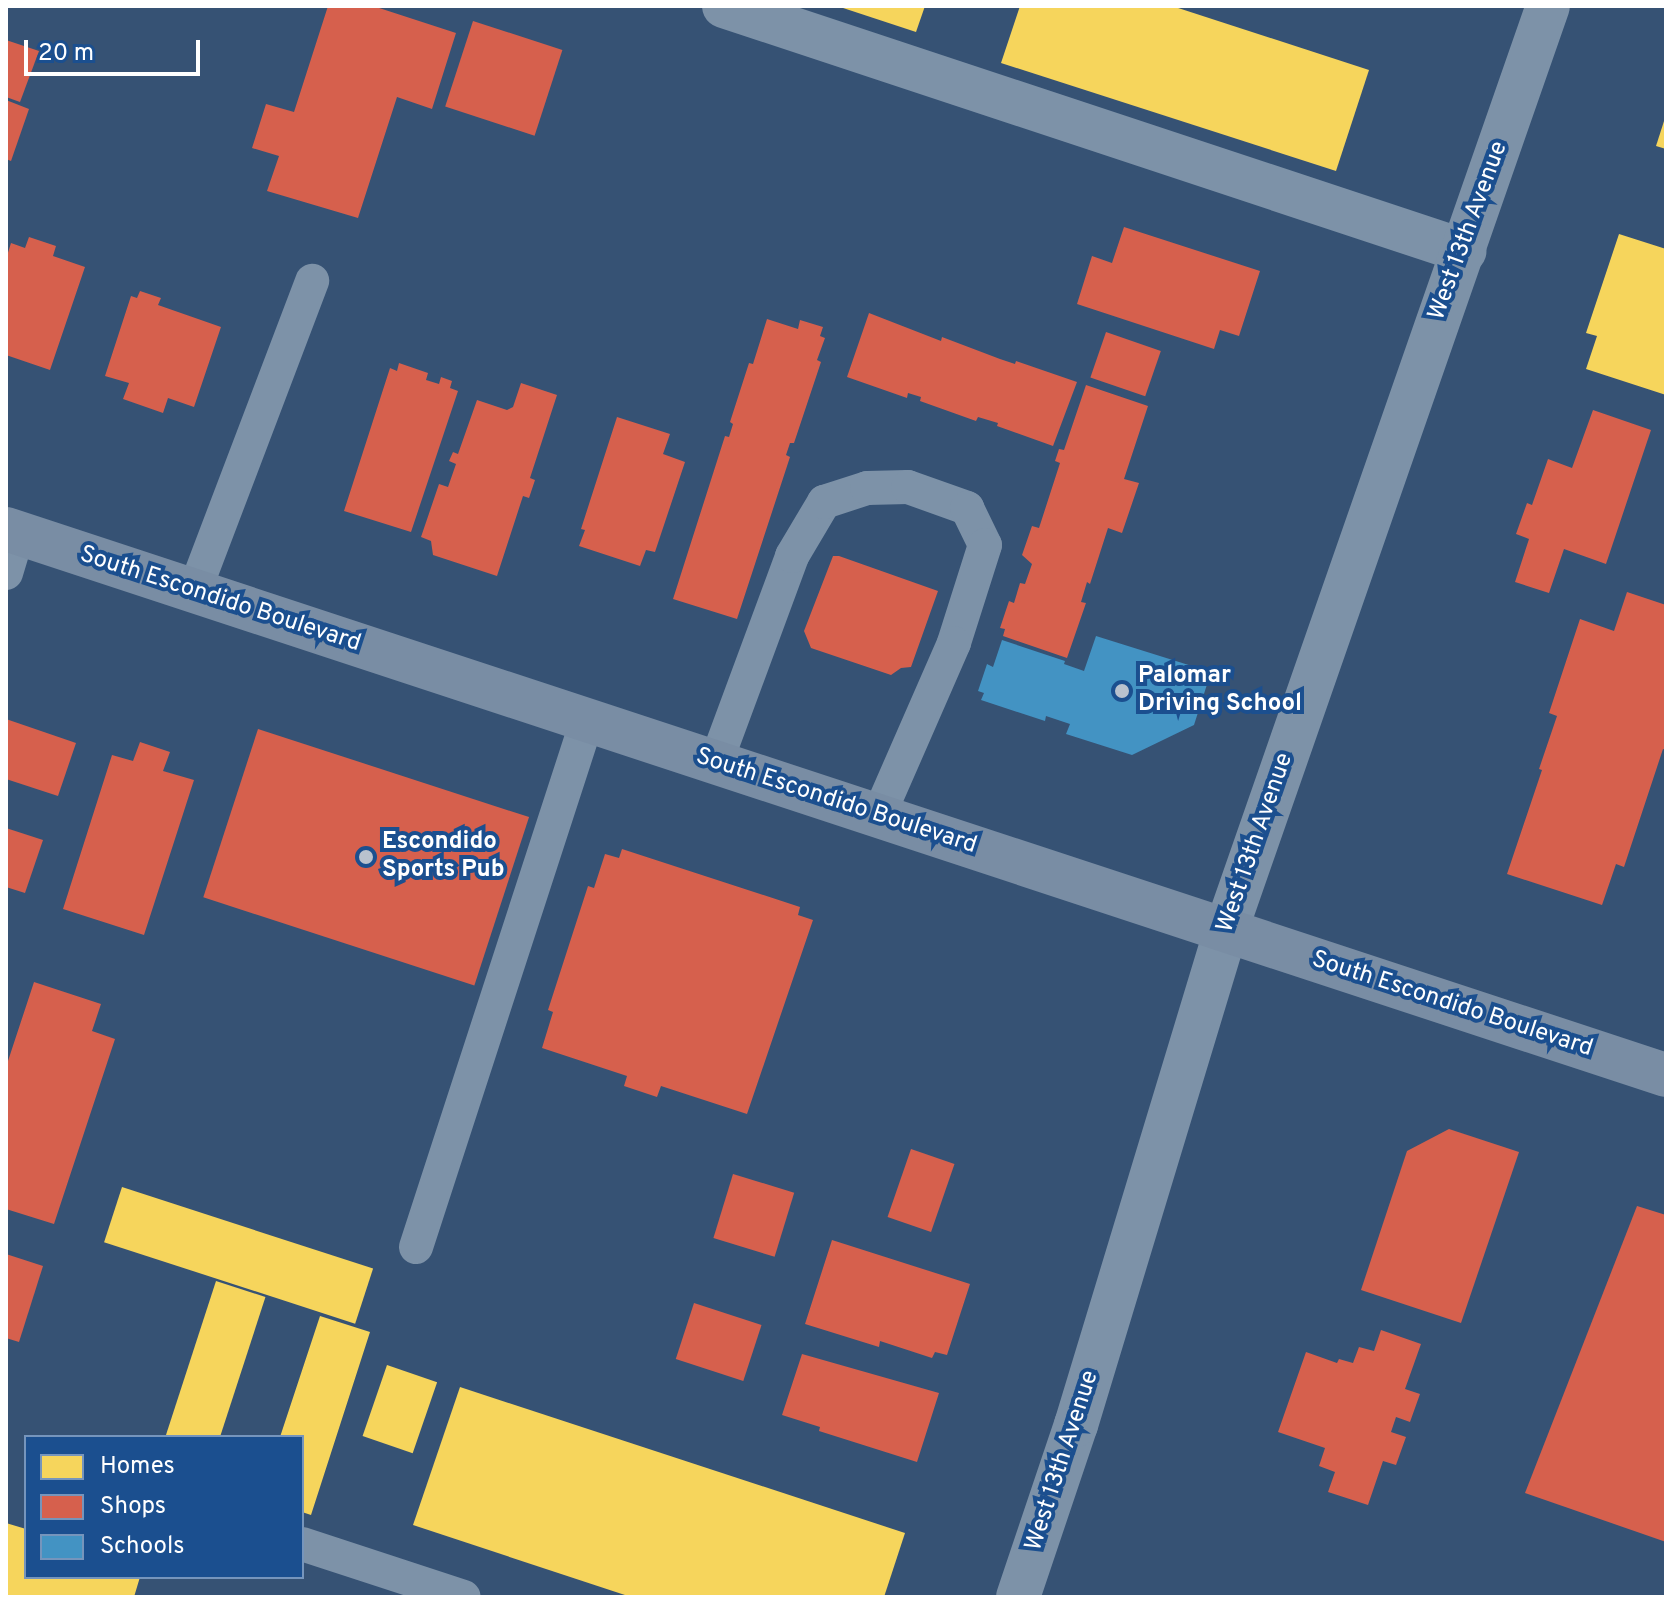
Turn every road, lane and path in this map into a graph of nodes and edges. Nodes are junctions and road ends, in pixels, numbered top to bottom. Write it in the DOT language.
graph roads {
  1 [pos="724,6"];
  2 [pos="1548,6"];
  3 [pos="1464,251"];
  4 [pos="312,281"];
  5 [pos="10,545"];
  6 [pos="194,592"];
  7 [pos="587,721"];
  8 [pos="716,762"];
  9 [pos="879,815"];
  10 [pos="1226,930"];
  11 [pos="1666,1075"];
  12 [pos="416,1247"];
  13 [pos="304,1545"];
  14 [pos="464,1597"];
  15 [pos="1018,1597"];
  1 -- 3 [label="street"];
  2 -- 3 [label="street, West 13th Avenue"];
  3 -- 10 [label="street, West 13th Avenue"];
  4 -- 6 [label="lane"];
  5 -- 6 [label="main road, South Escondido Boulevard"];
  6 -- 7 [label="main road, South Escondido Boulevard"];
  7 -- 8 [label="main road, South Escondido Boulevard"];
  7 -- 12 [label="lane"];
  8 -- 9 [label="main road, South Escondido Boulevard"];
  8 -- 9 [label="lane"];
  9 -- 10 [label="main road, South Escondido Boulevard"];
  10 -- 11 [label="main road, South Escondido Boulevard"];
  10 -- 15 [label="street, West 13th Avenue"];
  13 -- 14 [label="lane"];
}
